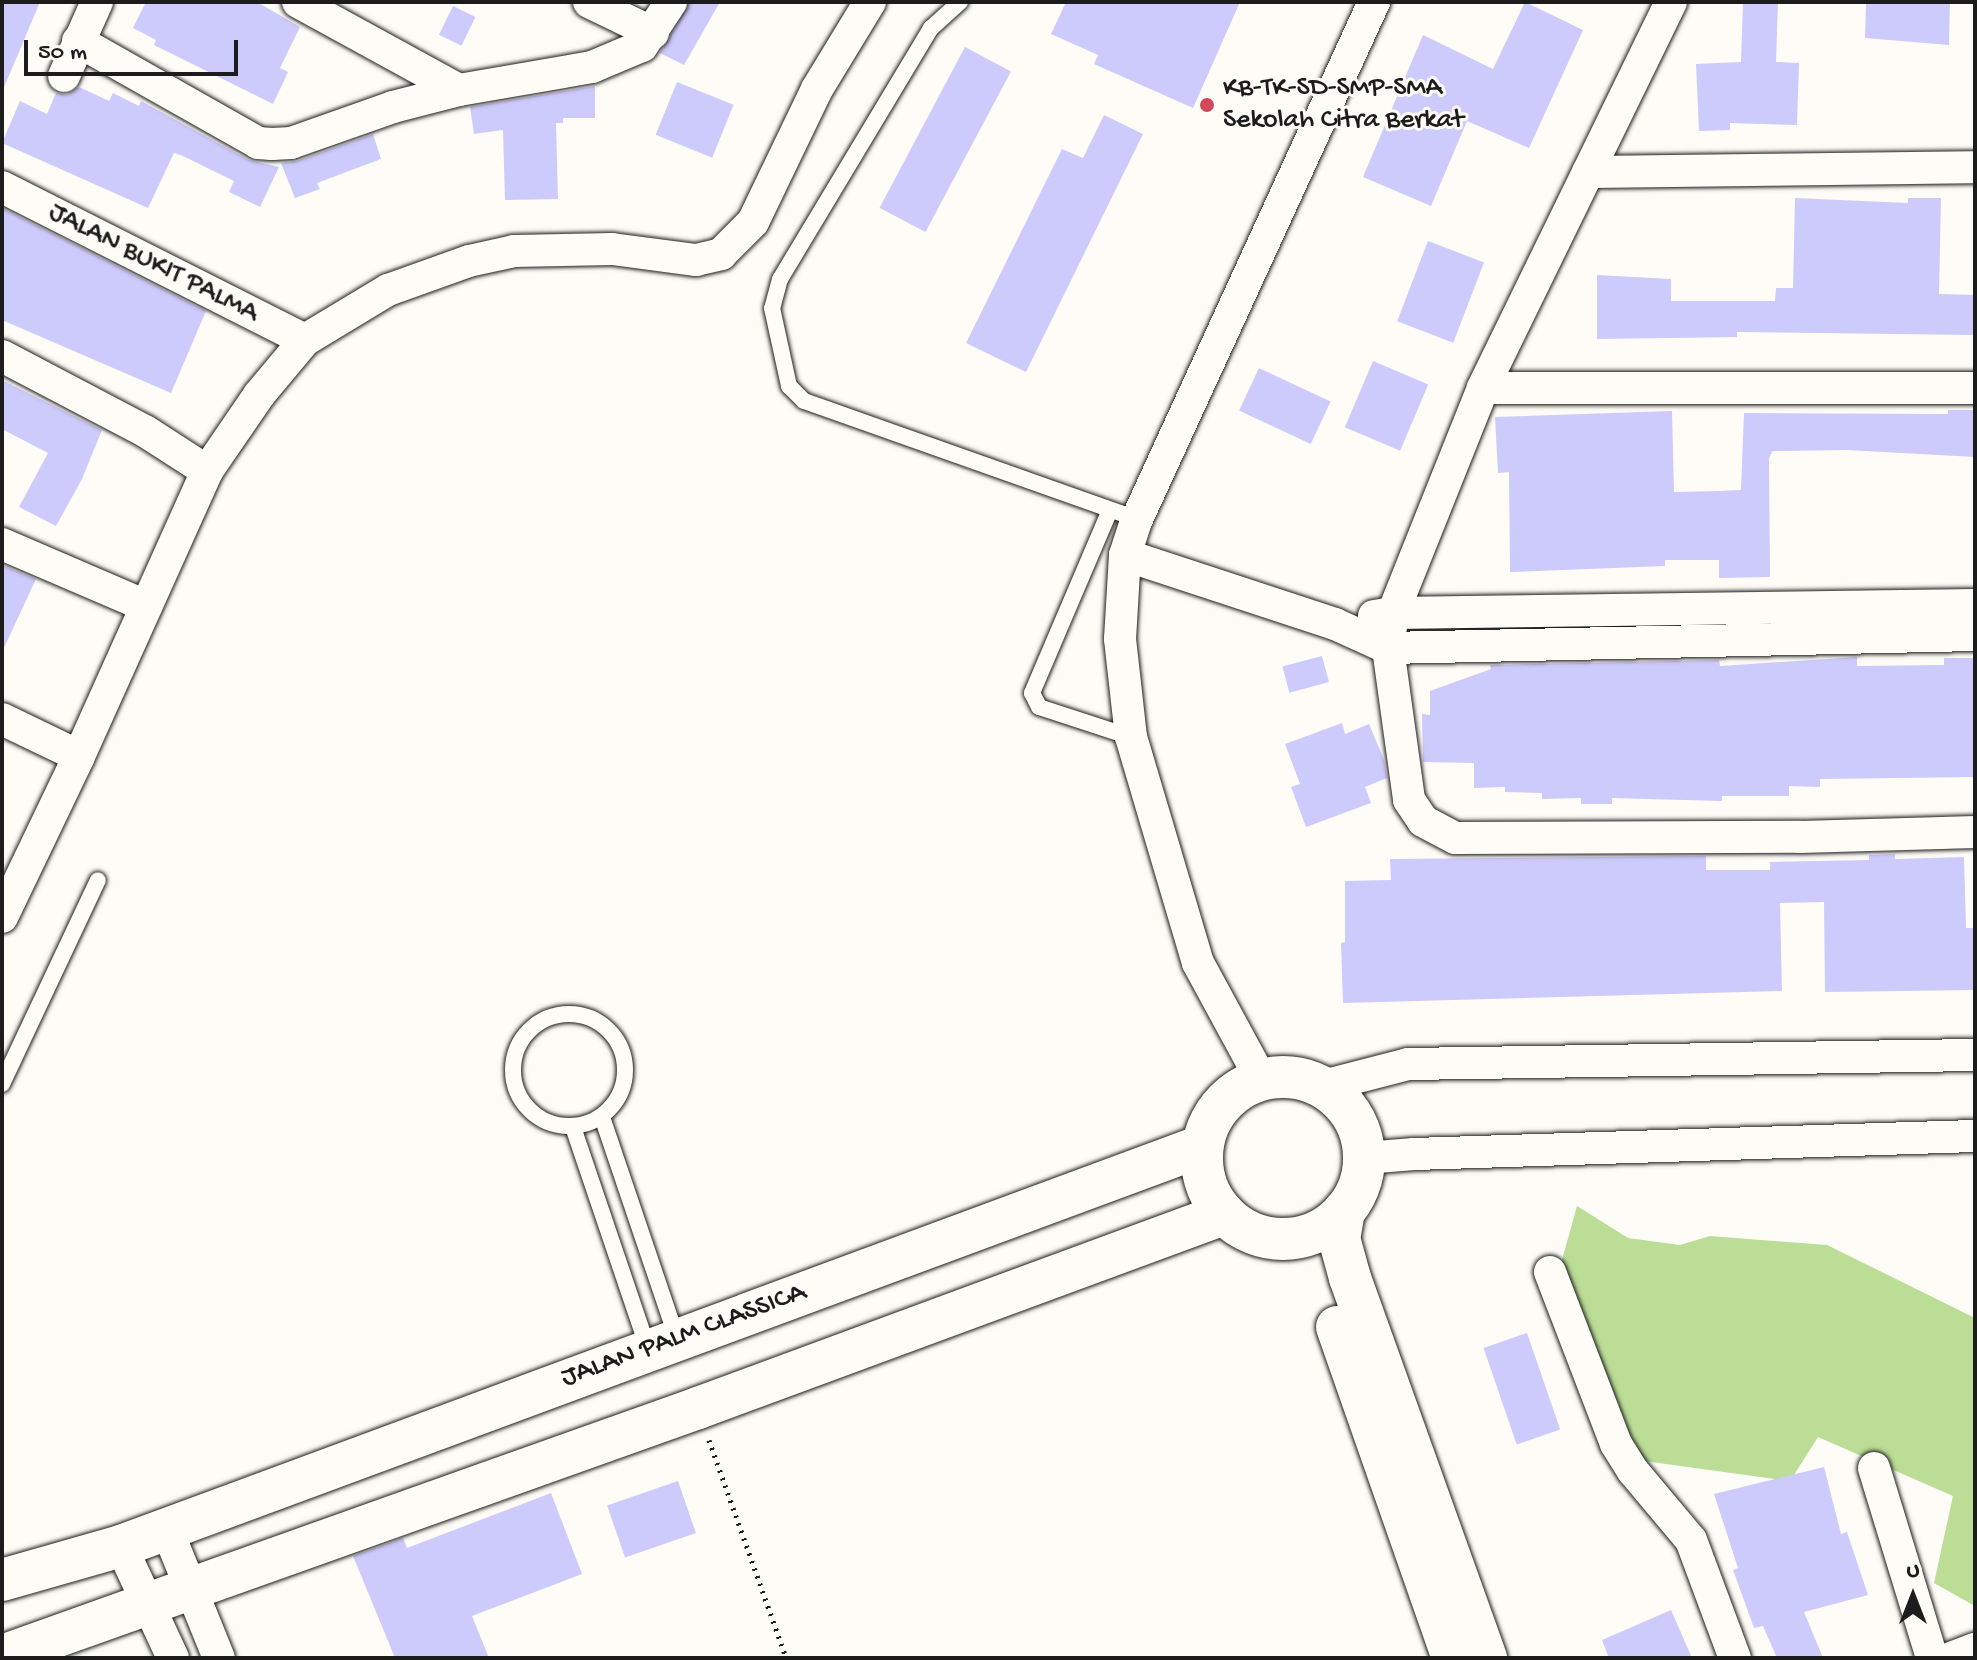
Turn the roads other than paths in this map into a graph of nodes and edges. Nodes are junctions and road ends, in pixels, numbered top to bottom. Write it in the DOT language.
graph roads {
  1 [pos="97,2"];
  2 [pos="298,2"];
  3 [pos="589,2"];
  4 [pos="671,2"];
  5 [pos="870,2"];
  6 [pos="960,2"];
  7 [pos="1374,2"];
  8 [pos="1671,2"];
  9 [pos="653,33"];
  10 [pos="78,41"];
  11 [pos="64,76"];
  12 [pos="459,90"];
  13 [pos="1975,167"];
  14 [pos="1588,172"];
  15 [pos="2,187"];
  16 [pos="305,340"];
  17 [pos="2,356"];
  18 [pos="1483,388"];
  19 [pos="1975,388"];
  20 [pos="207,471"];
  21 [pos="1123,514"];
  22 [pos="2,544"];
  23 [pos="1125,555"];
  24 [pos="1975,605"];
  25 [pos="146,606"];
  26 [pos="1393,613"];
  27 [pos="1335,624"];
  28 [pos="1975,635"];
  29 [pos="1388,648"];
  30 [pos="2,719"];
  31 [pos="1131,737"];
  32 [pos="79,756"];
  33 [pos="1975,832"];
  34 [pos="98,880"];
  35 [pos="5,903"];
  36 [pos="1975,1055"];
  37 [pos="1261,1079"];
  38 [pos="2,1084"];
  39 [pos="1323,1086"];
  40 [pos="602,1117"];
  41 [pos="573,1127"];
  42 [pos="1975,1136"];
  43 [pos="1202,1146"];
  44 [pos="1365,1158"];
  45 [pos="1344,1211"];
  46 [pos="1224,1214"];
  47 [pos="1290,1239"];
  48 [pos="654,1271"];
  49 [pos="1550,1272"];
  50 [pos="625,1279"];
  51 [pos="663,1344"];
  52 [pos="1874,1468"];
  53 [pos="166,1527"];
  54 [pos="121,1546"];
  55 [pos="2,1580"];
  56 [pos="189,1587"];
  57 [pos="148,1606"];
  58 [pos="1975,1649"];
  59 [pos="2,1656"];
  60 [pos="173,1658"];
  61 [pos="219,1658"];
  62 [pos="1453,1658"];
  63 [pos="1486,1658"];
  64 [pos="1735,1658"];
  65 [pos="1932,1658"];
  66 [pos="1951,1658"];
  1 -- 10 [label="street"];
  2 -- 12 [label="street"];
  3 -- 9 [label="street"];
  4 -- 9 [label="street"];
  5 -- 16 [label="street"];
  6 -- 21 [label="lane"];
  7 -- 21 [label="street"];
  8 -- 14 [label="street"];
  9 -- 12 [label="street"];
  10 -- 11 [label="street"];
  10 -- 12 [label="street"];
  13 -- 14 [label="street"];
  14 -- 18 [label="street"];
  15 -- 16 [label="street, JALAN BUKIT PALMA"];
  16 -- 20 [label="street"];
  17 -- 20 [label="street"];
  18 -- 19 [label="street"];
  18 -- 26 [label="street"];
  20 -- 25 [label="street"];
  21 -- 23 [label="street"];
  21 -- 31 [label="lane"];
  22 -- 25 [label="street"];
  23 -- 27 [label="street"];
  23 -- 31 [label="street"];
  24 -- 26 [label="street"];
  25 -- 32 [label="street"];
  26 -- 27 [label="street"];
  26 -- 29 [label="street"];
  27 -- 29 [label="street"];
  28 -- 29 [label="street"];
  29 -- 33 [label="street"];
  30 -- 32 [label="street"];
  31 -- 37 [label="street"];
  32 -- 35 [label="street"];
  34 -- 38 [label="lane"];
  36 -- 39 [label="street"];
  37 -- 39 [label="street"];
  37 -- 43 [label="street"];
  39 -- 44 [label="street"];
  40 -- 41 [label="lane"];
  40 -- 41 [label="lane"];
  40 -- 48 [label="lane"];
  41 -- 50 [label="lane"];
  42 -- 44 [label="street"];
  43 -- 46 [label="street"];
  43 -- 51 [label="street, JALAN PALM CLASSICA"];
  44 -- 45 [label="street"];
  45 -- 47 [label="street"];
  45 -- 63 [label="street"];
  46 -- 47 [label="street"];
  46 -- 56 [label="street"];
  47 -- 62 [label="street"];
  48 -- 50 [label="lane"];
  48 -- 51 [label="lane"];
  49 -- 64 [label="street"];
  50 -- 51 [label="lane"];
  51 -- 53 [label="street, JALAN PALM CLASSICA"];
  52 -- 65 [label="street"];
  53 -- 54 [label="street, JALAN PALM CLASSICA"];
  53 -- 56 [label="street"];
  54 -- 55 [label="street, JALAN PALM CLASSICA"];
  54 -- 57 [label="street"];
  56 -- 57 [label="street"];
  56 -- 61 [label="street"];
  57 -- 59 [label="street"];
  57 -- 60 [label="street"];
  58 -- 66 [label="street"];
}
